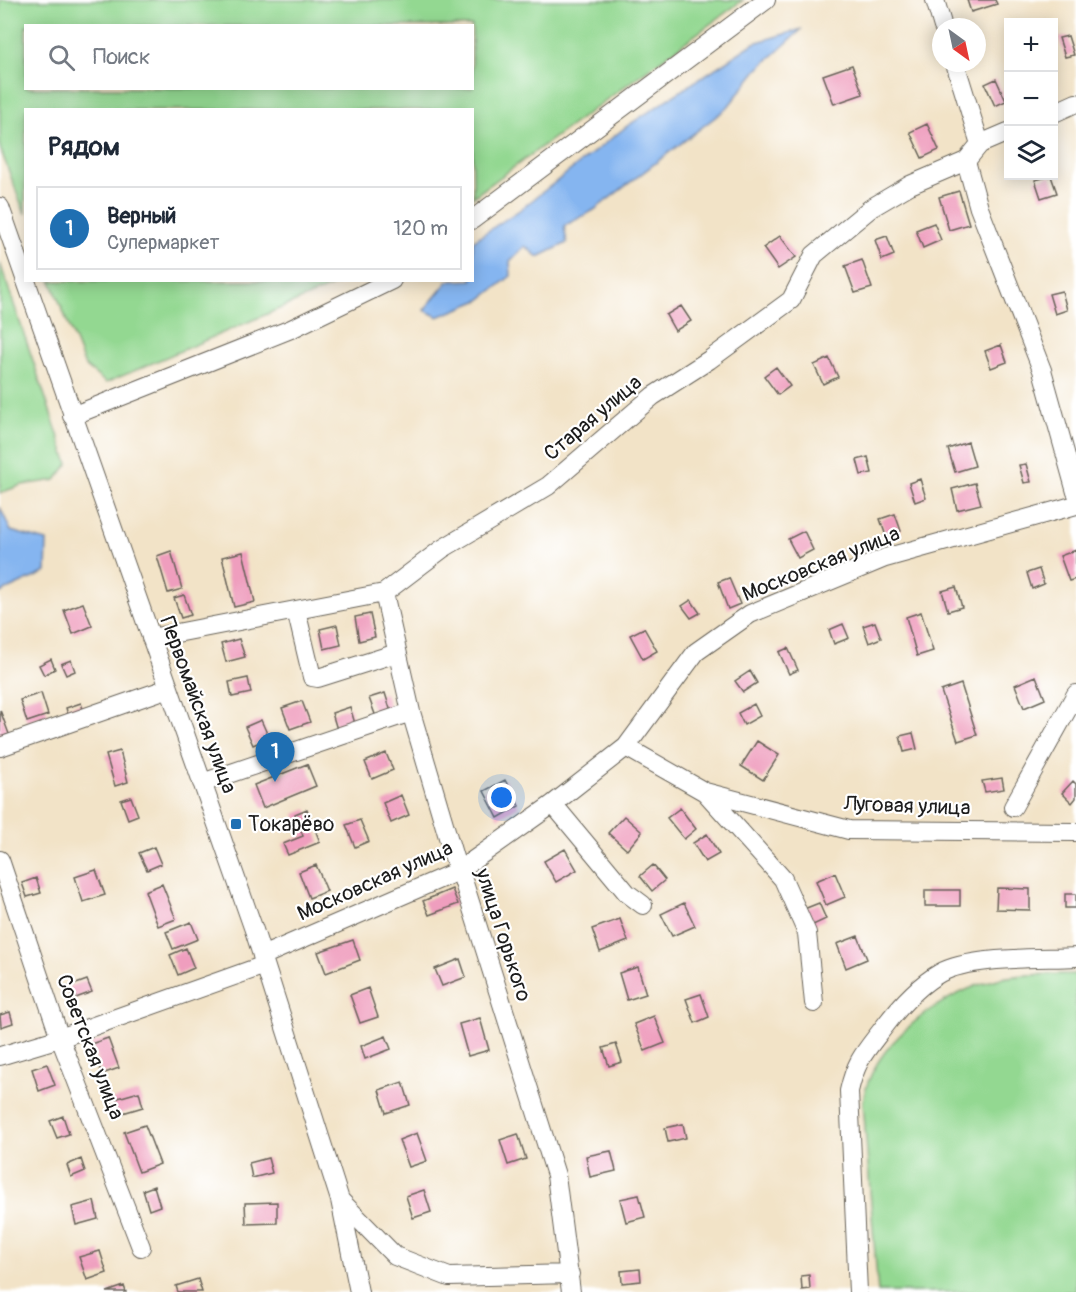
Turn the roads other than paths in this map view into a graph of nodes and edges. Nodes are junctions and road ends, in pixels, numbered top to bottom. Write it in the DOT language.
graph roads {
  1 [pos="766,0"];
  2 [pos="935,0"];
  3 [pos="940,18"];
  4 [pos="958,72"];
  5 [pos="1076,103"];
  6 [pos="1058,110"];
  7 [pos="1004,134"];
  8 [pos="980,144"];
  9 [pos="966,161"];
  10 [pos="0,207"];
  11 [pos="474,219"];
  12 [pos="24,277"];
  13 [pos="26,282"];
  14 [pos="388,282"];
  15 [pos="72,416"];
  16 [pos="1076,492"];
  17 [pos="1076,505"];
  18 [pos="384,593"];
  19 [pos="296,610"];
  20 [pos="151,639"];
  21 [pos="397,653"];
  22 [pos="170,688"];
  23 [pos="1076,694"];
  24 [pos="411,712"];
  25 [pos="0,747"];
  26 [pos="626,747"];
  27 [pos="202,783"];
  28 [pos="705,792"];
  29 [pos="553,804"];
  30 [pos="1014,807"];
  31 [pos="1076,832"];
  32 [pos="1,866"];
  33 [pos="458,871"];
  34 [pos="643,905"];
  35 [pos="1076,957"];
  36 [pos="263,961"];
  37 [pos="814,1003"];
  38 [pos="60,1038"];
  39 [pos="0,1056"];
  40 [pos="340,1200"];
  41 [pos="141,1247"];
  42 [pos="571,1283"];
  43 [pos="359,1292"];
  44 [pos="858,1292"];
  1 -- 11 [label="street"];
  2 -- 3 [label="street"];
  4 -- 8 [label="street"];
  5 -- 6 [label="street"];
  7 -- 8 [label="street, Старая улица"];
  8 -- 9 [label="street, Старая улица"];
  9 -- 16 [label="street"];
  9 -- 18 [label="street, Старая улица"];
  10 -- 12 [label="street, Первомайская улица"];
  13 -- 15 [label="street, Первомайская улица"];
  14 -- 15 [label="street"];
  15 -- 20 [label="street, Первомайская улица"];
  17 -- 26 [label="street, Московская улица"];
  18 -- 19 [label="street, Старая улица"];
  18 -- 21 [label="street, улица Горького"];
  19 -- 20 [label="street, Старая улица"];
  19 -- 21 [label="street"];
  20 -- 22 [label="street, Первомайская улица"];
  21 -- 24 [label="street, улица Горького"];
  22 -- 25 [label="street"];
  22 -- 27 [label="street, Первомайская улица"];
  23 -- 30 [label="street"];
  24 -- 27 [label="street"];
  24 -- 33 [label="street, улица Горького"];
  26 -- 28 [label="street"];
  26 -- 29 [label="street, Московская улица"];
  27 -- 36 [label="street, Первомайская улица"];
  28 -- 31 [label="street, Луговая улица"];
  28 -- 37 [label="street"];
  29 -- 33 [label="street, Московская улица"];
  29 -- 34 [label="street"];
  32 -- 38 [label="street, Советская улица"];
  33 -- 36 [label="street, Московская улица"];
  33 -- 42 [label="street, улица Горького"];
  35 -- 44 [label="street"];
  36 -- 38 [label="street, Московская улица"];
  36 -- 40 [label="street, Первомайская улица"];
  38 -- 39 [label="street, Московская улица"];
  38 -- 41 [label="street, Советская улица"];
  40 -- 42 [label="street"];
  40 -- 43 [label="street, Первомайская улица"];
}
